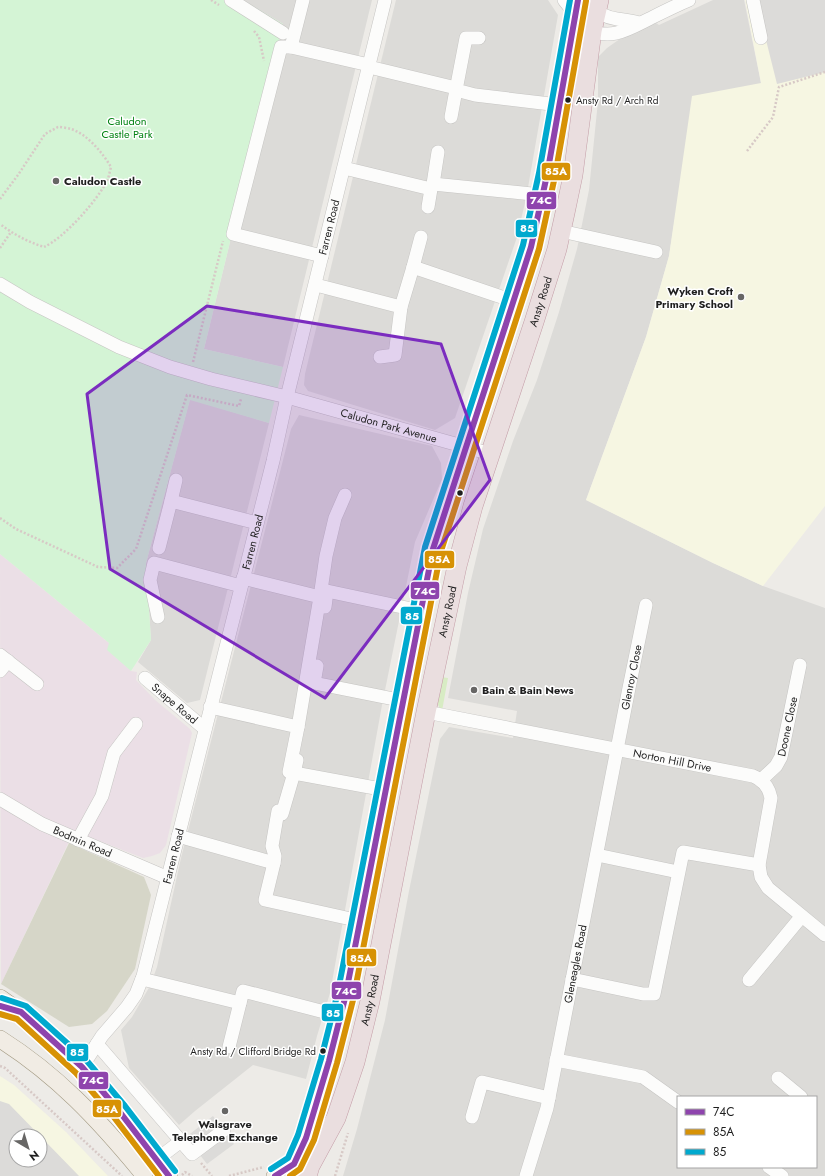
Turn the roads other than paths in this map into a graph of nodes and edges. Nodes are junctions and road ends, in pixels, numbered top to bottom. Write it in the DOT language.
graph roads {
  1 [pos="231,0"];
  2 [pos="303,0"];
  3 [pos="385,0"];
  4 [pos="564,0"];
  5 [pos="689,0"];
  6 [pos="753,0"];
  7 [pos="578,5"];
  8 [pos="597,6"];
  9 [pos="639,23"];
  10 [pos="592,31"];
  11 [pos="283,33"];
  12 [pos="479,38"];
  13 [pos="761,38"];
  14 [pos="291,47"];
  15 [pos="369,66"];
  16 [pos="456,89"];
  17 [pos="559,105"];
  18 [pos="451,116"];
  19 [pos="438,152"];
  20 [pos="344,168"];
  21 [pos="432,187"];
  22 [pos="542,195"];
  23 [pos="428,207"];
  24 [pos="561,231"];
  25 [pos="421,237"];
  26 [pos="656,252"];
  27 [pos="322,256"];
  28 [pos="413,267"];
  29 [pos="0,284"];
  30 [pos="316,285"];
  31 [pos="513,301"];
  32 [pos="401,307"];
  33 [pos="380,357"];
  34 [pos="287,397"];
  35 [pos="466,446"];
  36 [pos="491,454"];
  37 [pos="176,480"];
  38 [pos="345,495"];
  39 [pos="171,501"];
  40 [pos="257,523"];
  41 [pos="159,548"];
  42 [pos="332,557"];
  43 [pos="242,582"];
  44 [pos="324,594"];
  45 [pos="646,605"];
  46 [pos="421,611"];
  47 [pos="158,617"];
  48 [pos="322,628"];
  49 [pos="319,651"];
  50 [pos="3,662"];
  51 [pos="800,665"];
  52 [pos="145,678"];
  53 [pos="314,683"];
  54 [pos="37,684"];
  55 [pos="404,701"];
  56 [pos="210,707"];
  57 [pos="309,711"];
  58 [pos="426,712"];
  59 [pos="136,724"];
  60 [pos="298,727"];
  61 [pos="205,729"];
  62 [pos="301,743"];
  63 [pos="617,750"];
  64 [pos="292,772"];
  65 [pos="761,780"];
  66 [pos="386,790"];
  67 [pos="0,800"];
  68 [pos="380,821"];
  69 [pos="178,836"];
  70 [pos="78,840"];
  71 [pos="597,856"];
  72 [pos="274,863"];
  73 [pos="759,864"];
  74 [pos="678,872"];
  75 [pos="168,878"];
  76 [pos="802,917"];
  77 [pos="360,921"];
  78 [pos="825,936"];
  79 [pos="142,979"];
  80 [pos="572,979"];
  81 [pos="749,980"];
  82 [pos="0,998"];
  83 [pos="240,1003"];
  84 [pos="0,1006"];
  85 [pos="21,1012"];
  86 [pos="340,1016"];
  87 [pos="0,1039"];
  88 [pos="96,1044"];
  89 [pos="229,1047"];
  90 [pos="556,1060"];
  91 [pos="82,1067"];
  92 [pos="778,1078"];
  93 [pos="800,1096"];
  94 [pos="549,1098"];
  95 [pos="677,1101"];
  96 [pos="472,1117"];
  97 [pos="224,1130"];
  98 [pos="181,1141"];
  99 [pos="164,1154"];
  100 [pos="297,1168"];
  101 [pos="272,1170"];
  102 [pos="144,1176"];
  103 [pos="169,1176"];
  104 [pos="526,1176"];
  1 -- 11 [label="street"];
  2 -- 14 [label="street"];
  3 -- 15 [label="street, Farren Road"];
  4 -- 7 [label="street"];
  5 -- 9 [label="street"];
  6 -- 13 [label="street"];
  7 -- 8 [label="street"];
  7 -- 10 [label="street"];
  7 -- 17 [label="highway"];
  8 -- 9 [label="street"];
  8 -- 10 [label="highway, Ansty Road"];
  9 -- 10 [label="street"];
  10 -- 24 [label="highway, Ansty Road"];
  12 -- 16 [label="street"];
  14 -- 15 [label="street"];
  14 -- 27 [label="street"];
  15 -- 16 [label="street"];
  15 -- 20 [label="street, Farren Road"];
  16 -- 17 [label="street"];
  16 -- 18 [label="street"];
  17 -- 22 [label="highway"];
  19 -- 21 [label="street"];
  20 -- 21 [label="street"];
  20 -- 27 [label="street, Farren Road"];
  21 -- 22 [label="street"];
  21 -- 23 [label="street"];
  22 -- 31 [label="highway"];
  24 -- 26 [label="street"];
  24 -- 36 [label="highway, Ansty Road"];
  25 -- 28 [label="street"];
  27 -- 30 [label="street, Farren Road"];
  28 -- 31 [label="street"];
  28 -- 32 [label="street"];
  29 -- 34 [label="street, Caludon Park Avenue"];
  30 -- 32 [label="street"];
  30 -- 34 [label="street, Farren Road"];
  31 -- 35 [label="highway"];
  32 -- 33 [label="street"];
  34 -- 35 [label="street, Caludon Park Avenue"];
  34 -- 40 [label="street, Farren Road"];
  35 -- 36 [label="street, Caludon Park Avenue"];
  35 -- 46 [label="highway"];
  36 -- 58 [label="highway, Ansty Road"];
  37 -- 39 [label="street"];
  38 -- 44 [label="street"];
  39 -- 40 [label="street"];
  39 -- 41 [label="street"];
  40 -- 43 [label="street, Farren Road"];
  42 -- 44 [label="street"];
  43 -- 44 [label="street"];
  43 -- 47 [label="street"];
  43 -- 56 [label="street, Farren Road"];
  44 -- 46 [label="street"];
  44 -- 48 [label="street"];
  44 -- 60 [label="street"];
  45 -- 63 [label="street, Glenroy Close"];
  46 -- 55 [label="highway"];
  49 -- 53 [label="street"];
  50 -- 54 [label="street"];
  51 -- 65 [label="street, Doone Close"];
  52 -- 61 [label="street, Snape Road"];
  53 -- 55 [label="street"];
  53 -- 57 [label="street"];
  55 -- 66 [label="highway"];
  56 -- 60 [label="street"];
  56 -- 61 [label="street, Farren Road"];
  58 -- 63 [label="street, Norton Hill Drive"];
  58 -- 68 [label="highway"];
  58 -- 100 [label="highway, Ansty Road"];
  59 -- 70 [label="street"];
  60 -- 64 [label="street"];
  61 -- 69 [label="street, Farren Road"];
  62 -- 64 [label="street"];
  63 -- 65 [label="street, Norton Hill Drive"];
  63 -- 71 [label="street, Gleneagles Road"];
  64 -- 66 [label="street"];
  64 -- 72 [label="street"];
  65 -- 73 [label="street"];
  66 -- 68 [label="highway"];
  67 -- 70 [label="street, Bodmin Road"];
  68 -- 77 [label="highway"];
  69 -- 72 [label="street"];
  69 -- 75 [label="street, Farren Road"];
  70 -- 75 [label="street, Bodmin Road"];
  71 -- 74 [label="street"];
  71 -- 80 [label="street, Gleneagles Road"];
  72 -- 77 [label="street"];
  73 -- 74 [label="street"];
  73 -- 76 [label="street"];
  74 -- 80 [label="street"];
  75 -- 79 [label="street, Farren Road"];
  76 -- 78 [label="street"];
  76 -- 81 [label="street"];
  77 -- 86 [label="highway"];
  79 -- 83 [label="street"];
  79 -- 88 [label="street, Farren Road"];
  80 -- 90 [label="street, Gleneagles Road"];
  82 -- 85 [label="main road"];
  83 -- 86 [label="street"];
  83 -- 89 [label="street"];
  84 -- 85 [label="street"];
  85 -- 91 [label="main road"];
  86 -- 100 [label="highway"];
  87 -- 102 [label="main road"];
  88 -- 91 [label="street, Farren Road"];
  88 -- 98 [label="street"];
  90 -- 94 [label="street, Gleneagles Road"];
  90 -- 95 [label="street"];
  91 -- 103 [label="main road"];
  92 -- 93 [label="street"];
  94 -- 96 [label="street"];
  94 -- 104 [label="street, Gleneagles Road"];
  97 -- 98 [label="street"];
  98 -- 99 [label="street"];
  100 -- 101 [label="main road"];
}
